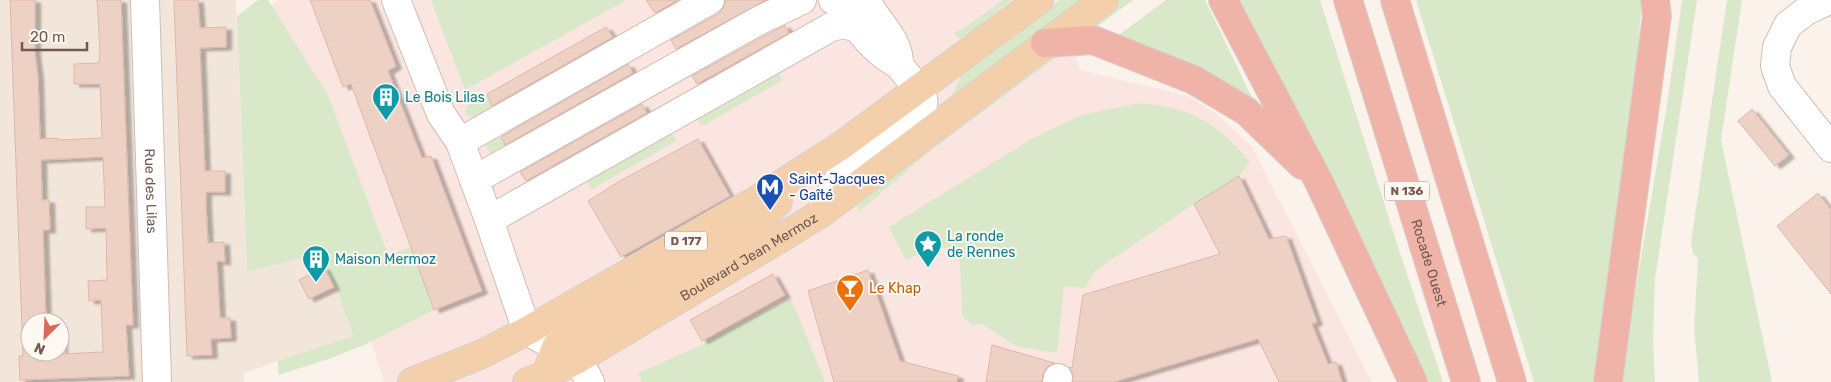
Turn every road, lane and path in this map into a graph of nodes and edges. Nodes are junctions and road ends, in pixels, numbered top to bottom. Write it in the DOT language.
graph roads {
  1 [pos="145,0"];
  2 [pos="396,0"];
  3 [pos="710,0"];
  4 [pos="802,0"];
  5 [pos="833,0"];
  6 [pos="843,0"];
  7 [pos="866,0"];
  8 [pos="1039,0"];
  9 [pos="1104,0"];
  10 [pos="1223,0"];
  11 [pos="1348,0"];
  12 [pos="1395,0"];
  13 [pos="1816,4"];
  14 [pos="1659,5"];
  15 [pos="857,28"];
  16 [pos="1046,43"];
  17 [pos="899,65"];
  18 [pos="917,88"];
  19 [pos="460,142"];
  20 [pos="842,145"];
  21 [pos="1831,148"];
  22 [pos="474,180"];
  23 [pos="1319,182"];
  24 [pos="820,214"];
  25 [pos="489,220"];
  26 [pos="527,331"];
  27 [pos="575,363"];
  28 [pos="541,380"];
  29 [pos="157,382"];
  30 [pos="412,382"];
  31 [pos="1413,382"];
  32 [pos="1466,382"];
  33 [pos="1512,382"];
  34 [pos="1608,382"];
  1 -- 29 [label="street, Rue des Lilas"];
  2 -- 19 [label="street"];
  3 -- 19 [label="street"];
  4 -- 22 [label="street"];
  5 -- 15 [label="street"];
  6 -- 15 [label="street"];
  7 -- 17 [label="street"];
  8 -- 18 [label="main road, Boulevard Jean Mermoz / D 177"];
  9 -- 16 [label="main road, Boulevard Jean Mermoz"];
  10 -- 23 [label="highway"];
  11 -- 32 [label="highway, Rocade Ouest / N 136"];
  12 -- 33 [label="highway, N 136"];
  13 -- 21 [label="street"];
  14 -- 34 [label="highway"];
  15 -- 17 [label="street"];
  15 -- 25 [label="street"];
  16 -- 23 [label="highway"];
  16 -- 24 [label="main road, Boulevard Jean Mermoz"];
  17 -- 18 [label="street"];
  18 -- 20 [label="main road, Boulevard Jean Mermoz / D 177"];
  18 -- 24 [label="street"];
  19 -- 22 [label="street"];
  20 -- 26 [label="main road, Boulevard Jean Mermoz / D 177"];
  20 -- 27 [label="main road, Boulevard Jean Mermoz / D 177"];
  22 -- 25 [label="street"];
  23 -- 31 [label="highway"];
  24 -- 27 [label="main road, Boulevard Jean Mermoz"];
  25 -- 26 [label="street"];
  26 -- 27 [label="street"];
  26 -- 28 [label="main road"];
  26 -- 30 [label="main road, Boulevard Jean Mermoz"];
  27 -- 28 [label="main road"];
}
